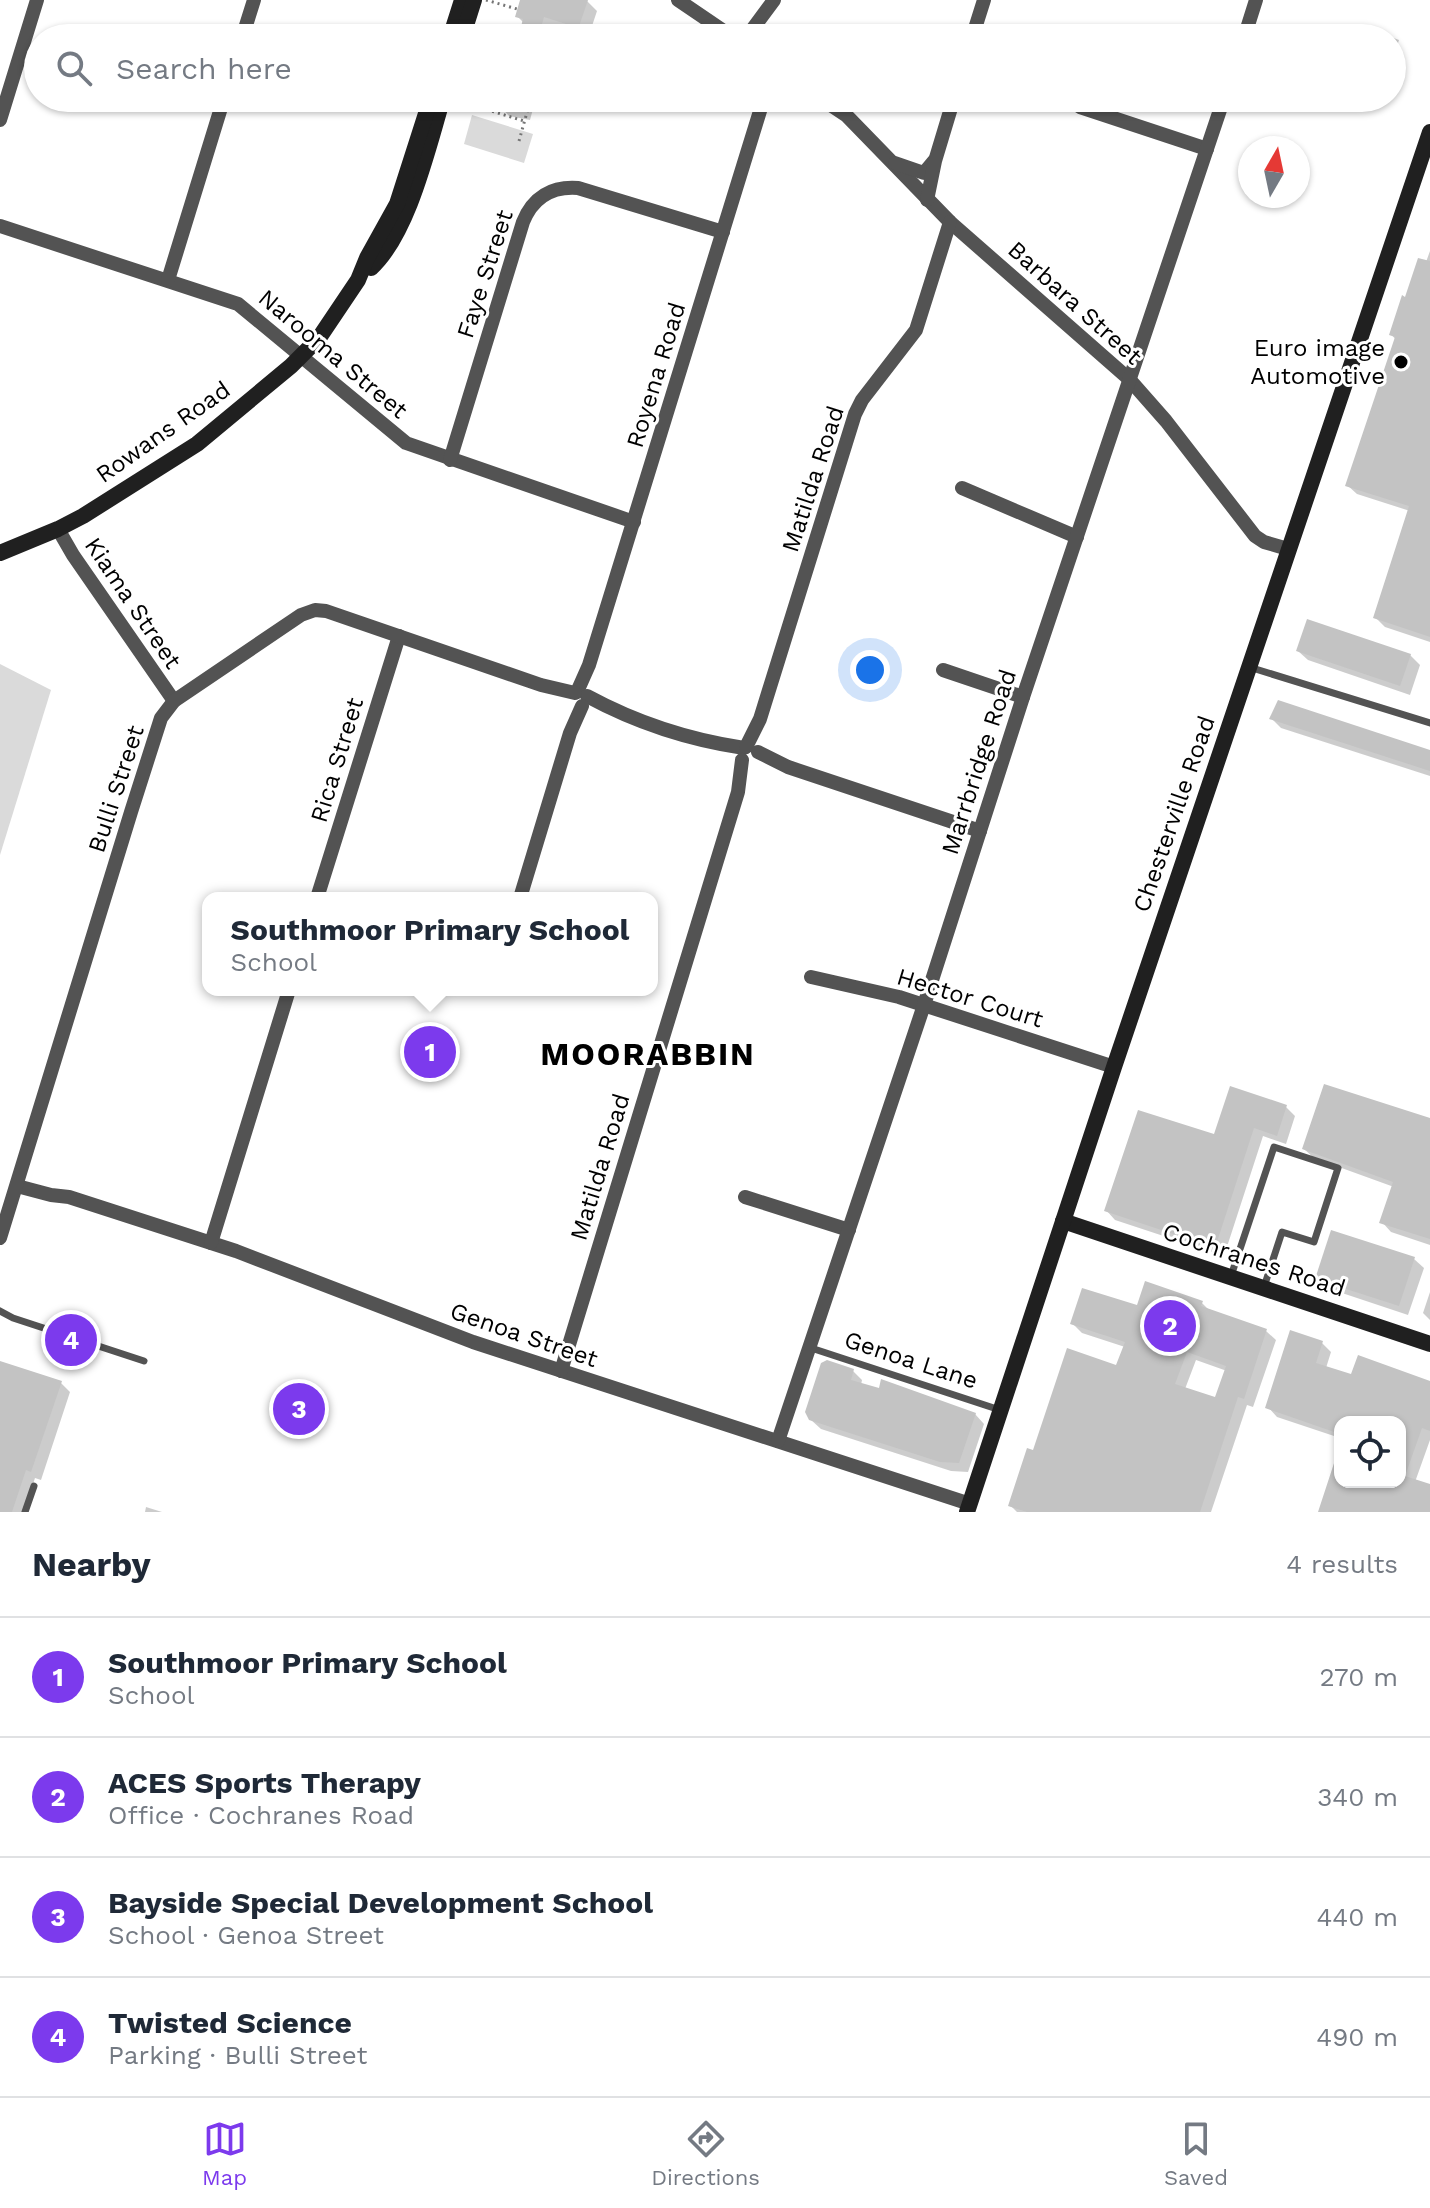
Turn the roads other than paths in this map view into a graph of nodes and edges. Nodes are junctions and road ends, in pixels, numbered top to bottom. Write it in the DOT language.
graph roads {
  1 [pos="37,0"];
  2 [pos="254,0"];
  3 [pos="462,0"];
  4 [pos="474,0"];
  5 [pos="678,0"];
  6 [pos="774,0"];
  7 [pos="984,0"];
  8 [pos="1256,0"];
  9 [pos="30,24"];
  10 [pos="246,24"];
  11 [pos="454,24"];
  12 [pos="466,24"];
  13 [pos="713,24"];
  14 [pos="756,24"];
  15 [pos="976,24"];
  16 [pos="1248,24"];
  17 [pos="24,42"];
  18 [pos="220,112"];
  19 [pos="427,112"];
  20 [pos="439,112"];
  21 [pos="760,112"];
  22 [pos="841,112"];
  23 [pos="950,112"];
  24 [pos="1095,112"];
  25 [pos="1219,112"];
  26 [pos="0,120"];
  27 [pos="1430,132"];
  28 [pos="1207,149"];
  29 [pos="935,161"];
  30 [pos="891,162"];
  31 [pos="927,200"];
  32 [pos="950,222"];
  33 [pos="0,226"];
  34 [pos="723,232"];
  35 [pos="168,280"];
  36 [pos="358,280"];
  37 [pos="302,355"];
  38 [pos="1129,379"];
  39 [pos="450,460"];
  40 [pos="962,488"];
  41 [pos="634,522"];
  42 [pos="58,529"];
  43 [pos="1077,537"];
  44 [pos="1288,549"];
  45 [pos="0,553"];
  46 [pos="399,636"];
  47 [pos="1249,667"];
  48 [pos="943,670"];
  49 [pos="1023,697"];
  50 [pos="580,699"];
  51 [pos="174,701"];
  52 [pos="1430,723"];
  53 [pos="749,755"];
  54 [pos="980,831"];
  55 [pos="319,892"];
  56 [pos="522,892"];
  57 [pos="811,977"];
  58 [pos="287,996"];
  59 [pos="924,1005"];
  60 [pos="1114,1067"];
  61 [pos="18,1181"];
  62 [pos="745,1197"];
  63 [pos="1063,1221"];
  64 [pos="849,1230"];
  65 [pos="0,1238"];
  66 [pos="211,1243"];
  67 [pos="1231,1278"];
  68 [pos="1263,1288"];
  69 [pos="0,1311"];
  70 [pos="1430,1344"];
  71 [pos="808,1347"];
  72 [pos="144,1361"];
  73 [pos="561,1371"];
  74 [pos="1000,1410"];
  75 [pos="778,1441"];
  76 [pos="34,1486"];
  77 [pos="968,1508"];
  78 [pos="25,1512"];
  1 -- 9 [label="street"];
  2 -- 10 [label="street"];
  3 -- 11 [label="main road"];
  4 -- 12 [label="main road"];
  5 -- 13 [label="street"];
  6 -- 14 [label="street"];
  7 -- 15 [label="street"];
  8 -- 16 [label="street"];
  17 -- 26 [label="street"];
  18 -- 35 [label="street"];
  19 -- 36 [label="main road, Rowans Road"];
  20 -- 36 [label="main road, Rowans Road"];
  21 -- 34 [label="street, Royena Road"];
  22 -- 30 [label="street, Barbara Street"];
  23 -- 29 [label="street"];
  24 -- 28 [label="street"];
  25 -- 28 [label="street, Marrbridge Road"];
  27 -- 44 [label="main road, Chesterville Road"];
  28 -- 38 [label="street, Marrbridge Road"];
  29 -- 30 [label="street"];
  29 -- 31 [label="street"];
  30 -- 31 [label="street, Barbara Street"];
  31 -- 32 [label="street, Barbara Street"];
  32 -- 38 [label="street, Barbara Street"];
  32 -- 53 [label="street, Matilda Road"];
  33 -- 35 [label="street, Narooma Street"];
  34 -- 39 [label="street, Faye Street"];
  34 -- 41 [label="street, Royena Road"];
  35 -- 37 [label="street, Narooma Street"];
  36 -- 37 [label="main road, Rowans Road"];
  37 -- 39 [label="street, Narooma Street"];
  37 -- 42 [label="main road, Rowans Road"];
  38 -- 43 [label="street, Marrbridge Road"];
  38 -- 44 [label="street, Barbara Street"];
  39 -- 41 [label="street, Narooma Street"];
  40 -- 43 [label="street"];
  41 -- 50 [label="street, Royena Road"];
  42 -- 45 [label="main road, Rowans Road"];
  42 -- 51 [label="street, Kiama Street"];
  43 -- 49 [label="street, Marrbridge Road"];
  44 -- 47 [label="main road, Chesterville Road"];
  46 -- 50 [label="street, Bulli Street"];
  46 -- 51 [label="street, Bulli Street"];
  46 -- 55 [label="street, Rica Street"];
  47 -- 52 [label="lane"];
  47 -- 60 [label="main road, Chesterville Road"];
  48 -- 49 [label="street"];
  49 -- 54 [label="street, Marrbridge Road"];
  50 -- 53 [label="street, Bulli Street"];
  50 -- 56 [label="street, Royena Road"];
  51 -- 61 [label="street, Bulli Street"];
  53 -- 54 [label="street, Bulli Street"];
  53 -- 73 [label="street, Matilda Road"];
  54 -- 59 [label="street, Marrbridge Road"];
  57 -- 59 [label="street, Hector Court"];
  58 -- 66 [label="street"];
  59 -- 60 [label="street, Hector Court"];
  59 -- 64 [label="street, Marrbridge Road"];
  60 -- 63 [label="main road, Chesterville Road"];
  61 -- 65 [label="street, Bulli Street"];
  61 -- 66 [label="street, Genoa Street"];
  62 -- 64 [label="street"];
  63 -- 67 [label="main road, Cochranes Road"];
  63 -- 74 [label="main road, Chesterville Road"];
  64 -- 71 [label="street, Marrbridge Road"];
  66 -- 73 [label="street, Genoa Street"];
  67 -- 68 [label="main road, Cochranes Road"];
  67 -- 68 [label="lane"];
  68 -- 70 [label="main road, Cochranes Road"];
  69 -- 72 [label="lane"];
  71 -- 74 [label="lane, Genoa Lane"];
  71 -- 75 [label="street, Marrbridge Road"];
  73 -- 75 [label="street, Genoa Street"];
  74 -- 77 [label="main road, Chesterville Road"];
  75 -- 77 [label="street, Genoa Street"];
  76 -- 78 [label="lane"];
}
